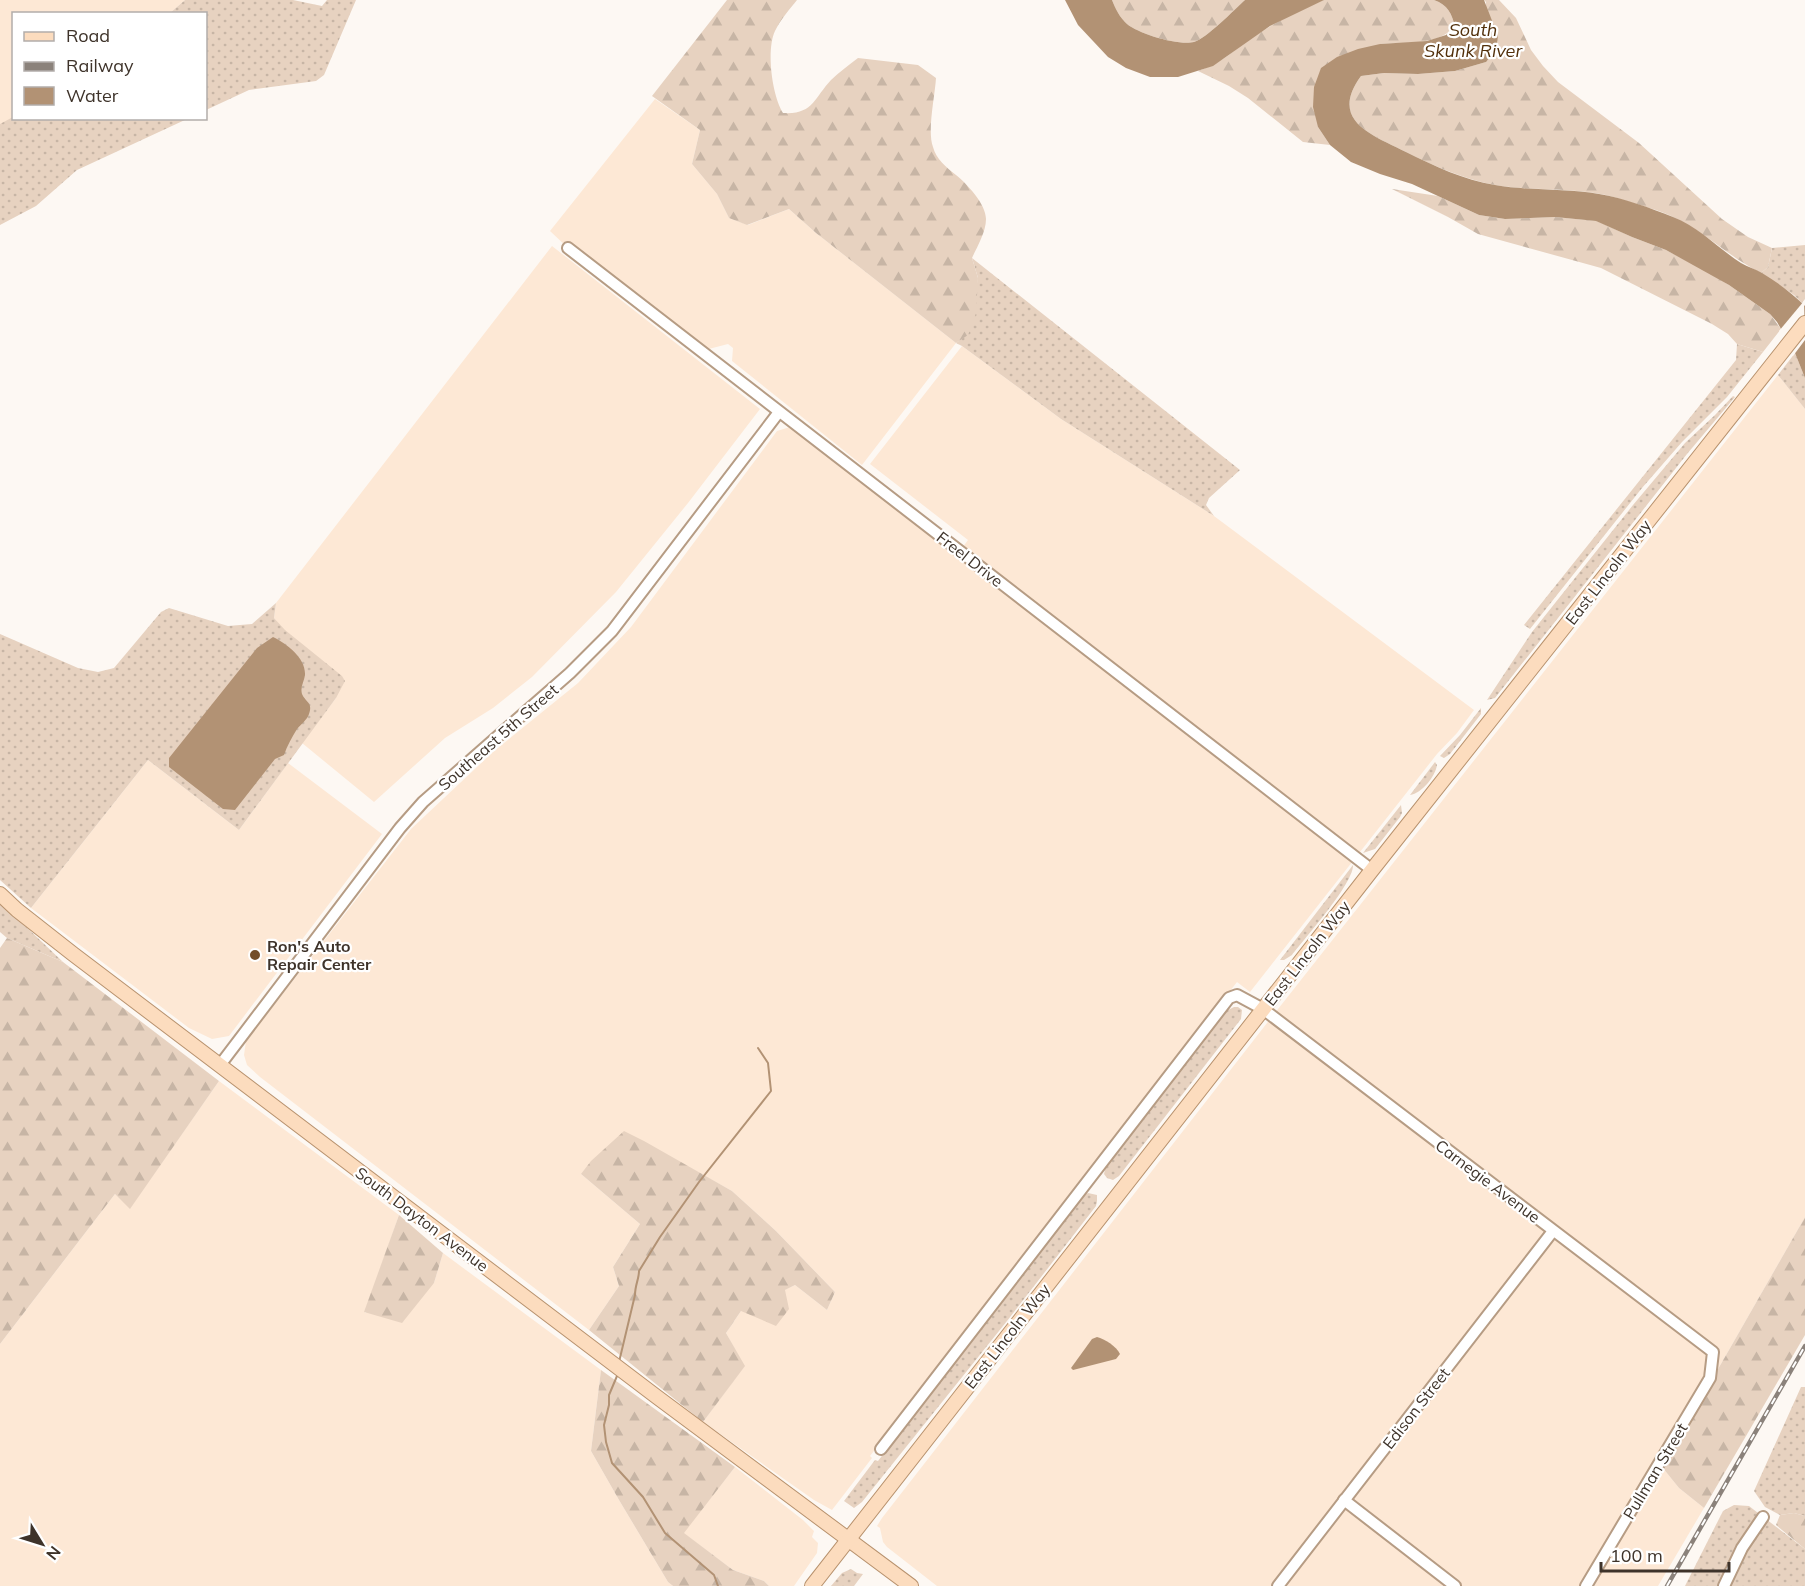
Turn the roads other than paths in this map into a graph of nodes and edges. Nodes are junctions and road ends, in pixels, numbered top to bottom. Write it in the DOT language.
graph roads {
  1 [pos="568,248"];
  2 [pos="1805,323"];
  3 [pos="779,412"];
  4 [pos="1372,870"];
  5 [pos="0,894"];
  6 [pos="1263,1009"];
  7 [pos="220,1065"];
  8 [pos="1554,1231"];
  9 [pos="1713,1352"];
  10 [pos="881,1449"];
  11 [pos="1344,1500"];
  12 [pos="1763,1517"];
  13 [pos="848,1539"];
  14 [pos="812,1586"];
  15 [pos="911,1586"];
  16 [pos="1278,1586"];
  17 [pos="1455,1586"];
  18 [pos="1586,1586"];
  19 [pos="1724,1586"];
  1 -- 3 [label="street, Freel Drive"];
  2 -- 4 [label="main road, East Lincoln Way"];
  3 -- 4 [label="street, Freel Drive"];
  3 -- 7 [label="street, Southeast 5th Street"];
  4 -- 6 [label="main road, East Lincoln Way"];
  5 -- 7 [label="main road, South Dayton Avenue"];
  6 -- 8 [label="street, Carnegie Avenue"];
  6 -- 10 [label="street, Carnegie Avenue"];
  6 -- 13 [label="main road, East Lincoln Way"];
  7 -- 13 [label="main road, South Dayton Avenue"];
  8 -- 9 [label="street, Carnegie Avenue"];
  8 -- 11 [label="street, Edison Street"];
  9 -- 18 [label="street, Pullman Street"];
  11 -- 16 [label="street, Edison Street"];
  11 -- 17 [label="street"];
  12 -- 19 [label="street"];
  13 -- 14 [label="main road, East Lincoln Way"];
  13 -- 15 [label="main road, South Dayton Avenue"];
}
